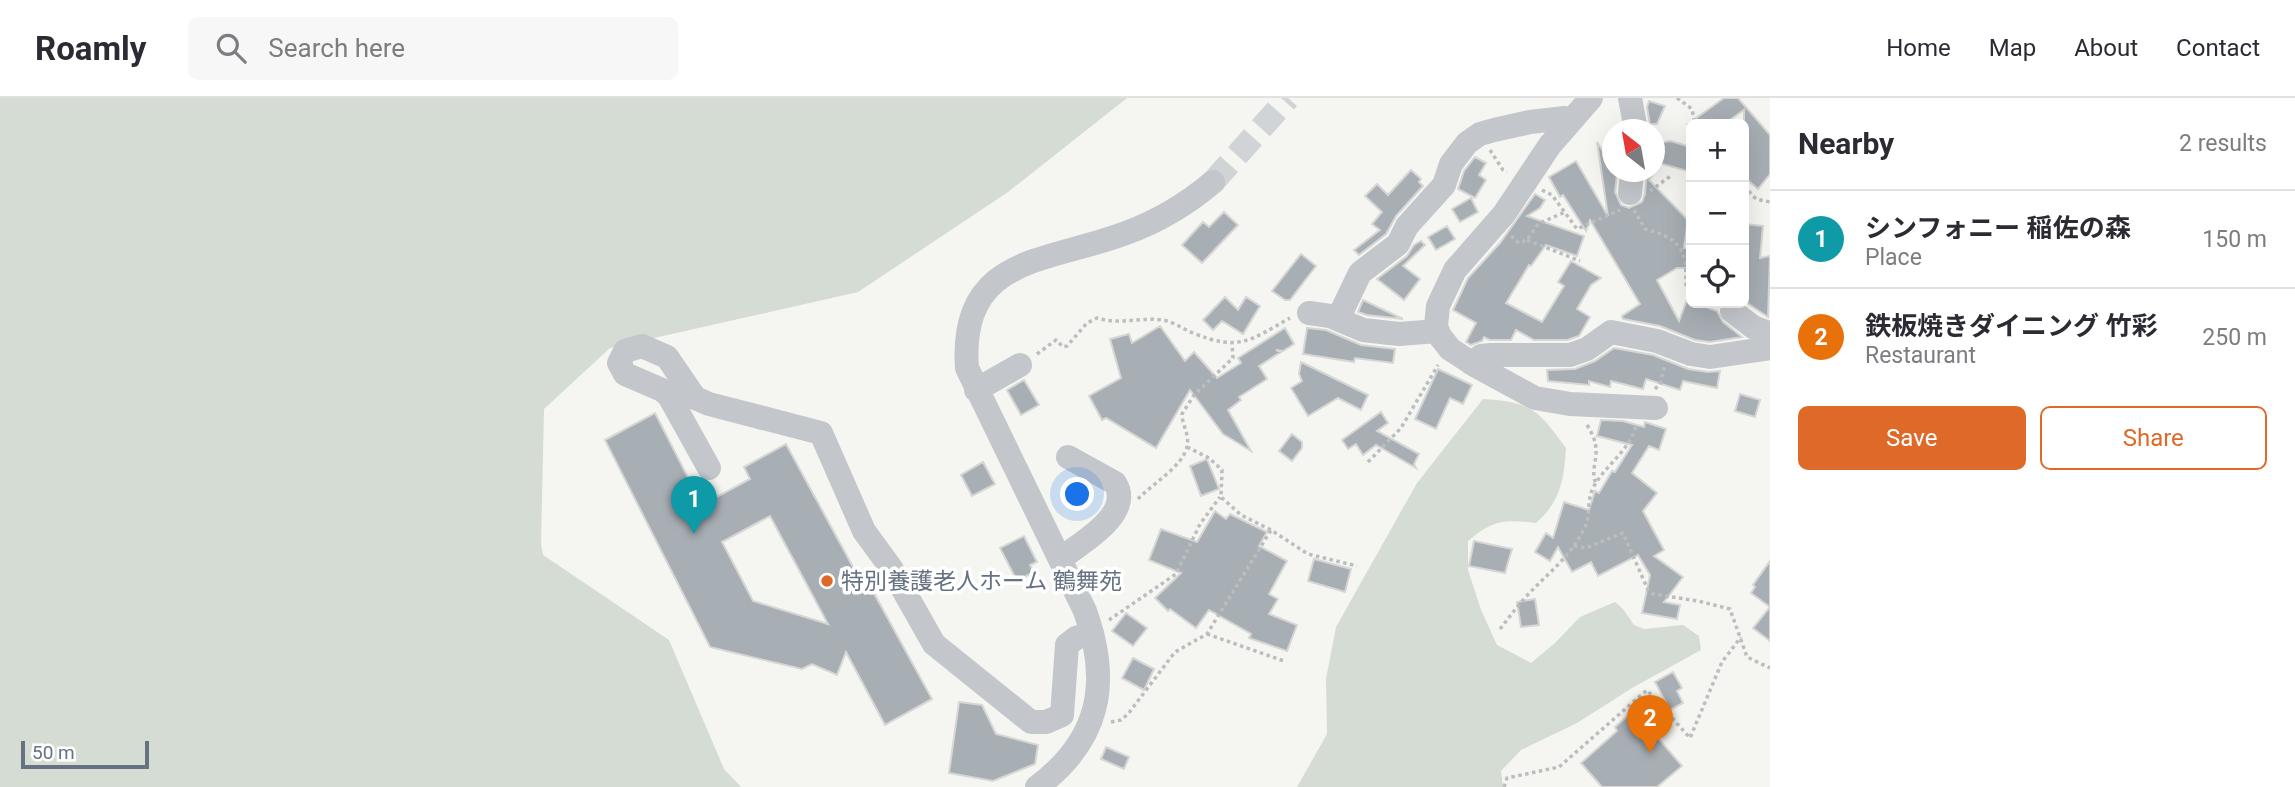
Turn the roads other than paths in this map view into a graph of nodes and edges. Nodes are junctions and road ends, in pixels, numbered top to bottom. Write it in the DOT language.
graph roads {
  1 [pos="1591,98"];
  2 [pos="1630,98"];
  3 [pos="1634,119"];
  4 [pos="1570,122"];
  5 [pos="1213,182"];
  6 [pos="1732,311"];
  7 [pos="1309,313"];
  8 [pos="1338,319"];
  9 [pos="1444,340"];
  10 [pos="1769,348"];
  11 [pos="1471,363"];
  12 [pos="1020,365"];
  13 [pos="976,390"];
  14 [pos="1651,408"];
  15 [pos="1068,457"];
  16 [pos="709,468"];
  17 [pos="1059,559"];
  18 [pos="1091,630"];
  19 [pos="1037,787"];
  1 -- 4 [label="street"];
  2 -- 3 [label="street"];
  4 -- 8 [label="street"];
  4 -- 9 [label="street"];
  5 -- 13 [label="street"];
  6 -- 10 [label="street"];
  7 -- 8 [label="street"];
  8 -- 9 [label="street"];
  9 -- 11 [label="street"];
  10 -- 11 [label="street"];
  11 -- 14 [label="street"];
  12 -- 13 [label="street"];
  13 -- 17 [label="street"];
  15 -- 17 [label="street"];
  16 -- 18 [label="street"];
  17 -- 18 [label="street"];
  18 -- 19 [label="street"];
}
